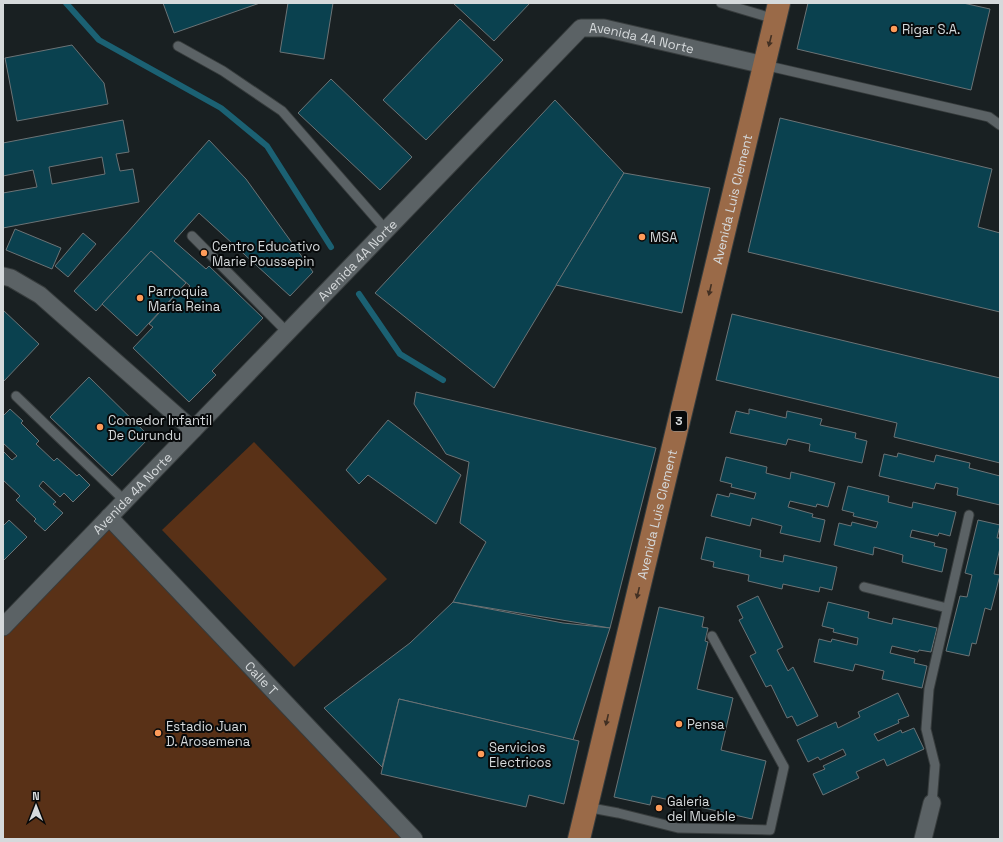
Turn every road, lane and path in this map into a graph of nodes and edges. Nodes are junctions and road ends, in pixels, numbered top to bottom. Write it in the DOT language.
graph roads {
  1 [pos="721,3"];
  2 [pos="777,11"];
  3 [pos="178,46"];
  4 [pos="764,65"];
  5 [pos="1000,125"];
  6 [pos="386,230"];
  7 [pos="192,236"];
  8 [pos="3,276"];
  9 [pos="287,332"];
  10 [pos="16,396"];
  11 [pos="193,430"];
  12 [pos="125,500"];
  13 [pos="969,515"];
  14 [pos="109,517"];
  15 [pos="864,587"];
  16 [pos="948,608"];
  17 [pos="3,627"];
  18 [pos="712,636"];
  19 [pos="932,803"];
  20 [pos="586,807"];
  21 [pos="414,839"];
  22 [pos="579,839"];
  23 [pos="923,839"];
  1 -- 2 [label="lane"];
  2 -- 4 [label="main road, Avenida Luis Clement / 3, one-way"];
  3 -- 6 [label="lane"];
  4 -- 5 [label="lane"];
  4 -- 6 [label="street, Avenida 4A Norte"];
  4 -- 20 [label="main road, Avenida Luis Clement / 3, one-way"];
  6 -- 9 [label="street, Avenida 4A Norte"];
  7 -- 9 [label="lane"];
  8 -- 11 [label="street"];
  9 -- 11 [label="street, Avenida 4A Norte"];
  10 -- 12 [label="lane"];
  11 -- 12 [label="street, Avenida 4A Norte"];
  12 -- 14 [label="street, Avenida 4A Norte"];
  13 -- 16 [label="lane"];
  14 -- 17 [label="street, Avenida 4A Norte"];
  14 -- 21 [label="street, Calle T"];
  15 -- 16 [label="lane"];
  16 -- 19 [label="lane"];
  18 -- 20 [label="lane"];
  19 -- 23 [label="street"];
  20 -- 22 [label="main road, Avenida Luis Clement / 3"];
}
